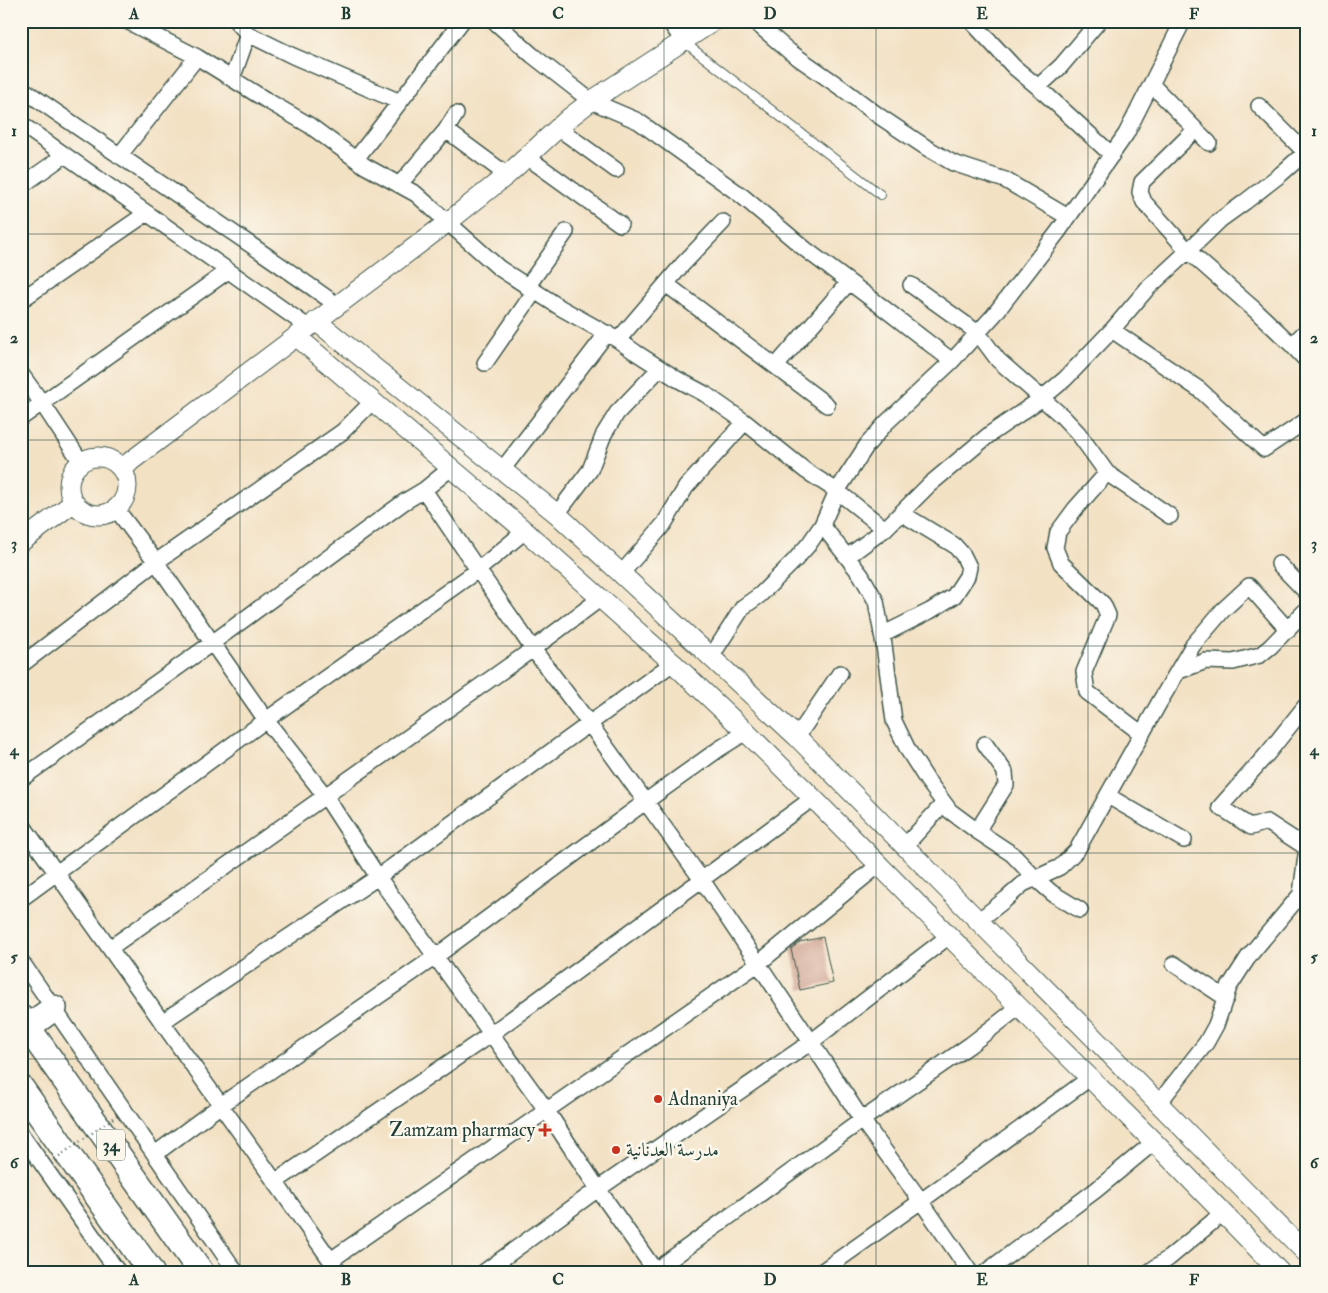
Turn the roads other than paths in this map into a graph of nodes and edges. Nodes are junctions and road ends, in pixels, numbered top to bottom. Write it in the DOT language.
graph roads {
  1 [pos="127,21"];
  2 [pos="236,21"];
  3 [pos="462,21"];
  4 [pos="494,21"];
  5 [pos="669,21"];
  6 [pos="714,21"];
  7 [pos="754,21"];
  8 [pos="971,21"];
  9 [pos="1099,21"];
  10 [pos="1180,22"];
  11 [pos="248,34"];
  12 [pos="684,42"];
  13 [pos="197,57"];
  14 [pos="232,79"];
  15 [pos="1151,84"];
  16 [pos="1038,87"];
  17 [pos="21,88"];
  18 [pos="590,101"];
  19 [pos="400,102"];
  20 [pos="1259,106"];
  21 [pos="456,114"];
  22 [pos="21,124"];
  23 [pos="558,128"];
  24 [pos="446,130"];
  25 [pos="1196,130"];
  26 [pos="1209,143"];
  27 [pos="1306,151"];
  28 [pos="65,155"];
  29 [pos="119,156"];
  30 [pos="1112,156"];
  31 [pos="527,157"];
  32 [pos="356,159"];
  33 [pos="616,170"];
  34 [pos="507,175"];
  35 [pos="399,185"];
  36 [pos="21,186"];
  37 [pos="881,195"];
  38 [pos="147,213"];
  39 [pos="1068,217"];
  40 [pos="448,222"];
  41 [pos="723,222"];
  42 [pos="620,224"];
  43 [pos="566,232"];
  44 [pos="1188,251"];
  45 [pos="228,271"];
  46 [pos="849,282"];
  47 [pos="666,284"];
  48 [pos="912,285"];
  49 [pos="531,290"];
  50 [pos="21,300"];
  51 [pos="337,305"];
  52 [pos="307,328"];
  53 [pos="1112,330"];
  54 [pos="1307,330"];
  55 [pos="978,333"];
  56 [pos="613,337"];
  57 [pos="1292,345"];
  58 [pos="952,361"];
  59 [pos="1307,361"];
  60 [pos="485,363"];
  61 [pos="776,366"];
  62 [pos="660,368"];
  63 [pos="21,374"];
  64 [pos="1041,399"];
  65 [pos="373,401"];
  66 [pos="42,403"];
  67 [pos="828,405"];
  68 [pos="21,418"];
  69 [pos="745,422"];
  70 [pos="1304,426"];
  71 [pos="81,462"];
  72 [pos="451,468"];
  73 [pos="122,470"];
  74 [pos="502,470"];
  75 [pos="1107,473"];
  76 [pos="424,490"];
  77 [pos="836,491"];
  78 [pos="74,503"];
  79 [pos="117,510"];
  80 [pos="901,513"];
  81 [pos="557,514"];
  82 [pos="1170,516"];
  83 [pos="822,524"];
  84 [pos="885,529"];
  85 [pos="525,531"];
  86 [pos="21,542"];
  87 [pos="847,557"];
  88 [pos="156,562"];
  89 [pos="1279,564"];
  90 [pos="478,570"];
  91 [pos="621,574"];
  92 [pos="1307,593"];
  93 [pos="600,598"];
  94 [pos="1307,608"];
  95 [pos="1288,630"];
  96 [pos="882,635"];
  97 [pos="212,643"];
  98 [pos="696,643"];
  99 [pos="533,649"];
  100 [pos="711,657"];
  101 [pos="673,663"];
  102 [pos="21,665"];
  103 [pos="1178,671"];
  104 [pos="840,673"];
  105 [pos="1307,704"];
  106 [pos="266,720"];
  107 [pos="589,723"];
  108 [pos="746,732"];
  109 [pos="1142,734"];
  110 [pos="797,737"];
  111 [pos="986,744"];
  112 [pos="21,780"];
  113 [pos="1108,796"];
  114 [pos="326,797"];
  115 [pos="813,798"];
  116 [pos="645,802"];
  117 [pos="944,803"];
  118 [pos="21,823"];
  119 [pos="977,831"];
  120 [pos="1184,840"];
  121 [pos="905,846"];
  122 [pos="1307,848"];
  123 [pos="880,864"];
  124 [pos="57,873"];
  125 [pos="378,877"];
  126 [pos="1035,878"];
  127 [pos="702,880"];
  128 [pos="21,899"];
  129 [pos="1080,910"];
  130 [pos="978,921"];
  131 [pos="949,936"];
  132 [pos="110,948"];
  133 [pos="435,957"];
  134 [pos="21,961"];
  135 [pos="759,963"];
  136 [pos="1174,964"];
  137 [pos="1226,998"];
  138 [pos="1019,1007"];
  139 [pos="54,1008"];
  140 [pos="24,1022"];
  141 [pos="162,1022"];
  142 [pos="491,1034"];
  143 [pos="811,1042"];
  144 [pos="1090,1078"];
  145 [pos="22,1090"];
  146 [pos="1158,1104"];
  147 [pos="221,1105"];
  148 [pos="547,1111"];
  149 [pos="862,1120"];
  150 [pos="21,1134"];
  151 [pos="1154,1142"];
  152 [pos="155,1154"];
  153 [pos="1212,1159"];
  154 [pos="1191,1180"];
  155 [pos="275,1182"];
  156 [pos="598,1190"];
  157 [pos="921,1202"];
  158 [pos="1223,1213"];
  159 [pos="1307,1254"];
  160 [pos="335,1266"];
  161 [pos="655,1271"];
  162 [pos="118,1272"];
  163 [pos="151,1272"];
  164 [pos="201,1272"];
  165 [pos="236,1272"];
  166 [pos="484,1272"];
  167 [pos="821,1272"];
  168 [pos="970,1272"];
  169 [pos="986,1272"];
  170 [pos="1149,1272"];
  171 [pos="1280,1272"];
  1 -- 13 [label="street"];
  2 -- 11 [label="street"];
  3 -- 19 [label="street"];
  4 -- 18 [label="street"];
  5 -- 12 [label="street"];
  6 -- 12 [label="street"];
  7 -- 39 [label="street"];
  8 -- 16 [label="street"];
  9 -- 16 [label="street"];
  10 -- 15 [label="street"];
  11 -- 14 [label="street"];
  11 -- 19 [label="street"];
  12 -- 18 [label="street"];
  12 -- 37 [label="lane"];
  13 -- 14 [label="street"];
  13 -- 29 [label="street"];
  14 -- 32 [label="street"];
  15 -- 25 [label="street"];
  15 -- 30 [label="street"];
  16 -- 30 [label="street"];
  17 -- 29 [label="street"];
  18 -- 23 [label="street"];
  18 -- 46 [label="street"];
  19 -- 32 [label="street"];
  20 -- 27 [label="street"];
  21 -- 24 [label="street"];
  22 -- 28 [label="street"];
  23 -- 31 [label="street"];
  23 -- 33 [label="street"];
  24 -- 34 [label="street"];
  24 -- 35 [label="street"];
  25 -- 26 [label="street"];
  25 -- 44 [label="street"];
  27 -- 44 [label="street"];
  28 -- 36 [label="street"];
  28 -- 38 [label="street"];
  29 -- 51 [label="street"];
  30 -- 39 [label="street"];
  31 -- 34 [label="street"];
  31 -- 42 [label="street"];
  32 -- 35 [label="street"];
  34 -- 40 [label="street"];
  35 -- 40 [label="street"];
  38 -- 45 [label="street"];
  38 -- 50 [label="street"];
  39 -- 55 [label="street"];
  40 -- 49 [label="street"];
  40 -- 51 [label="street"];
  41 -- 47 [label="street"];
  43 -- 49 [label="street"];
  44 -- 53 [label="street"];
  44 -- 57 [label="street"];
  45 -- 52 [label="street"];
  45 -- 66 [label="street"];
  46 -- 58 [label="street"];
  46 -- 61 [label="street"];
  47 -- 56 [label="street"];
  47 -- 61 [label="street"];
  48 -- 55 [label="street"];
  49 -- 56 [label="street"];
  49 -- 60 [label="street"];
  51 -- 52 [label="street"];
  52 -- 65 [label="street"];
  52 -- 73 [label="street"];
  52 -- 74 [label="street"];
  53 -- 64 [label="street"];
  53 -- 70 [label="street"];
  54 -- 57 [label="street"];
  55 -- 58 [label="street"];
  55 -- 64 [label="street"];
  56 -- 62 [label="street"];
  56 -- 74 [label="street"];
  57 -- 59 [label="street"];
  58 -- 77 [label="street"];
  61 -- 67 [label="street"];
  62 -- 69 [label="street"];
  62 -- 81 [label="street"];
  63 -- 66 [label="street"];
  64 -- 75 [label="street"];
  64 -- 80 [label="street"];
  65 -- 72 [label="street"];
  65 -- 88 [label="street"];
  66 -- 68 [label="street"];
  66 -- 71 [label="street"];
  69 -- 77 [label="street"];
  69 -- 91 [label="street"];
  71 -- 73 [label="street"];
  71 -- 78 [label="street"];
  72 -- 76 [label="street"];
  72 -- 85 [label="street"];
  73 -- 79 [label="street"];
  74 -- 81 [label="street"];
  75 -- 82 [label="street"];
  75 -- 109 [label="street"];
  76 -- 90 [label="street"];
  76 -- 97 [label="street"];
  77 -- 83 [label="street"];
  77 -- 84 [label="street"];
  78 -- 79 [label="street"];
  78 -- 86 [label="street"];
  79 -- 88 [label="street"];
  80 -- 84 [label="street"];
  80 -- 96 [label="street"];
  81 -- 91 [label="street"];
  83 -- 87 [label="street"];
  83 -- 100 [label="street"];
  84 -- 87 [label="street"];
  85 -- 90 [label="street"];
  85 -- 93 [label="street"];
  87 -- 96 [label="street"];
  88 -- 97 [label="street"];
  88 -- 102 [label="street"];
  89 -- 92 [label="street"];
  90 -- 99 [label="street"];
  90 -- 106 [label="street"];
  91 -- 98 [label="street"];
  93 -- 99 [label="street"];
  93 -- 101 [label="street"];
  94 -- 95 [label="street"];
  95 -- 103 [label="street"];
  95 -- 103 [label="street"];
  96 -- 117 [label="street"];
  97 -- 106 [label="street"];
  97 -- 112 [label="street"];
  98 -- 100 [label="street"];
  98 -- 101 [label="street"];
  99 -- 107 [label="street"];
  99 -- 114 [label="street"];
  100 -- 110 [label="street"];
  101 -- 107 [label="street"];
  101 -- 108 [label="street"];
  103 -- 109 [label="street"];
  104 -- 110 [label="street"];
  105 -- 122 [label="street"];
  106 -- 114 [label="street"];
  106 -- 124 [label="street"];
  107 -- 116 [label="street"];
  107 -- 125 [label="street"];
  108 -- 115 [label="street"];
  108 -- 116 [label="street"];
  109 -- 113 [label="street"];
  110 -- 121 [label="street"];
  111 -- 119 [label="street"];
  113 -- 120 [label="street"];
  113 -- 126 [label="street"];
  114 -- 125 [label="street"];
  114 -- 132 [label="street"];
  115 -- 123 [label="street"];
  115 -- 127 [label="street"];
  116 -- 127 [label="street"];
  116 -- 133 [label="street"];
  117 -- 119 [label="street"];
  117 -- 121 [label="street"];
  118 -- 124 [label="street"];
  119 -- 126 [label="street"];
  121 -- 130 [label="street"];
  122 -- 137 [label="street"];
  123 -- 131 [label="street"];
  123 -- 135 [label="street"];
  124 -- 128 [label="street"];
  124 -- 132 [label="street"];
  125 -- 133 [label="street"];
  125 -- 141 [label="street"];
  126 -- 129 [label="street"];
  126 -- 130 [label="street"];
  127 -- 135 [label="street"];
  127 -- 142 [label="street"];
  130 -- 146 [label="street"];
  131 -- 138 [label="street"];
  131 -- 143 [label="street"];
  132 -- 141 [label="street"];
  133 -- 142 [label="street"];
  133 -- 147 [label="street"];
  134 -- 139 [label="street"];
  135 -- 143 [label="street"];
  135 -- 148 [label="street"];
  136 -- 137 [label="street"];
  137 -- 146 [label="street"];
  138 -- 144 [label="street"];
  138 -- 149 [label="street"];
  139 -- 140 [label="highway"];
  139 -- 152 [label="street"];
  140 -- 164 [label="highway, 34"];
  141 -- 147 [label="street"];
  142 -- 148 [label="street"];
  142 -- 155 [label="street"];
  143 -- 149 [label="street"];
  143 -- 156 [label="street"];
  144 -- 151 [label="street"];
  144 -- 157 [label="street"];
  145 -- 163 [label="highway, 34"];
  146 -- 153 [label="street"];
  147 -- 152 [label="street"];
  147 -- 155 [label="street"];
  148 -- 156 [label="street"];
  148 -- 160 [label="street"];
  149 -- 157 [label="street"];
  149 -- 161 [label="street"];
  150 -- 162 [label="street"];
  151 -- 154 [label="street"];
  151 -- 169 [label="street"];
  152 -- 165 [label="street"];
  153 -- 154 [label="street"];
  153 -- 159 [label="street"];
  154 -- 158 [label="street"];
  155 -- 160 [label="street"];
  156 -- 161 [label="street"];
  156 -- 166 [label="street"];
  157 -- 167 [label="street"];
  157 -- 168 [label="street"];
  158 -- 170 [label="street"];
  158 -- 171 [label="street"];
}
